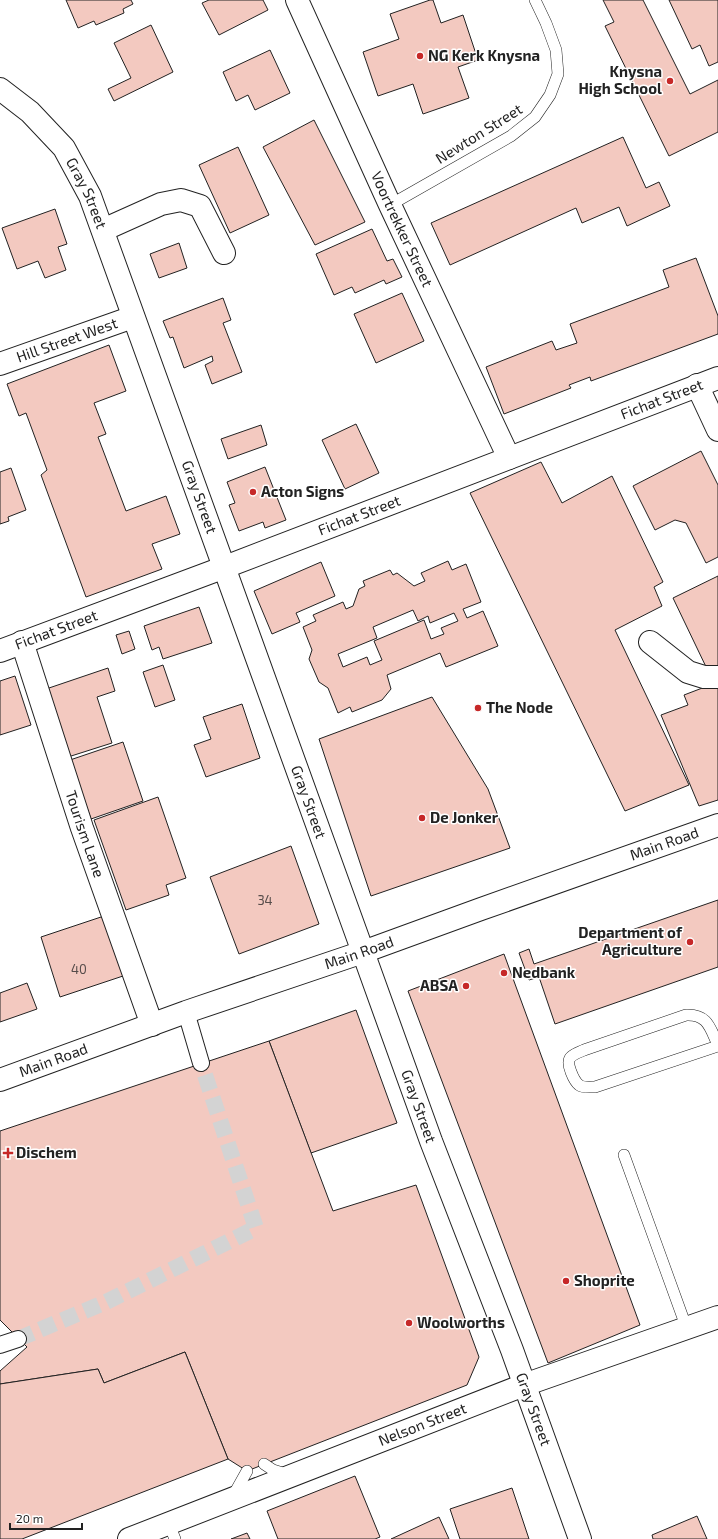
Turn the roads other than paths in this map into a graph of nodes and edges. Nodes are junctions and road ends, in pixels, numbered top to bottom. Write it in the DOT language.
graph roads {
  1 [pos="297,0"];
  2 [pos="535,0"];
  3 [pos="0,89"];
  4 [pos="390,205"];
  5 [pos="103,230"];
  6 [pos="224,253"];
  7 [pos="134,317"];
  8 [pos="0,364"];
  9 [pos="718,378"];
  10 [pos="697,385"];
  11 [pos="718,430"];
  12 [pos="509,458"];
  13 [pos="225,567"];
  14 [pos="22,642"];
  15 [pos="650,642"];
  16 [pos="0,651"];
  17 [pos="718,677"];
  18 [pos="718,825"];
  19 [pos="363,952"];
  20 [pos="186,1012"];
  21 [pos="152,1024"];
  22 [pos="718,1046"];
  23 [pos="201,1064"];
  24 [pos="0,1080"];
  25 [pos="624,1155"];
  26 [pos="718,1317"];
  27 [pos="687,1329"];
  28 [pos="18,1339"];
  29 [pos="0,1345"];
  30 [pos="524,1385"];
  31 [pos="264,1464"];
  32 [pos="247,1471"];
  33 [pos="290,1475"];
  34 [pos="232,1498"];
  35 [pos="172,1532"];
  36 [pos="129,1539"];
  37 [pos="580,1539"];
  1 -- 4 [label="main road, Voortrekker Street"];
  2 -- 4 [label="lane, Newton Street"];
  3 -- 5 [label="main road, Gray Street"];
  4 -- 12 [label="main road, Voortrekker Street"];
  5 -- 6 [label="main road"];
  5 -- 7 [label="main road, Gray Street"];
  7 -- 8 [label="main road, Hill Street West"];
  7 -- 13 [label="main road, Gray Street"];
  9 -- 10 [label="main road, Fichat Street"];
  10 -- 11 [label="main road"];
  10 -- 12 [label="main road, Fichat Street"];
  12 -- 13 [label="main road, Fichat Street"];
  13 -- 14 [label="main road, Fichat Street"];
  13 -- 19 [label="main road, Gray Street"];
  14 -- 16 [label="main road, Fichat Street"];
  14 -- 21 [label="main road, Tourism Lane"];
  15 -- 17 [label="main road"];
  18 -- 19 [label="main road, Main Road"];
  19 -- 20 [label="main road, Main Road"];
  19 -- 30 [label="main road, Gray Street"];
  20 -- 21 [label="main road, Main Road"];
  20 -- 23 [label="street"];
  21 -- 24 [label="main road, Main Road"];
  22 -- 22 [label="lane"];
  25 -- 27 [label="lane"];
  26 -- 27 [label="main road, Nelson Street"];
  27 -- 30 [label="main road, Nelson Street"];
  28 -- 29 [label="street"];
  30 -- 33 [label="main road, Nelson Street"];
  30 -- 37 [label="main road, Gray Street"];
  31 -- 33 [label="lane"];
  32 -- 34 [label="lane"];
  33 -- 34 [label="main road, Nelson Street"];
  34 -- 35 [label="main road, Nelson Street"];
  35 -- 36 [label="main road, Nelson Street"];
}
